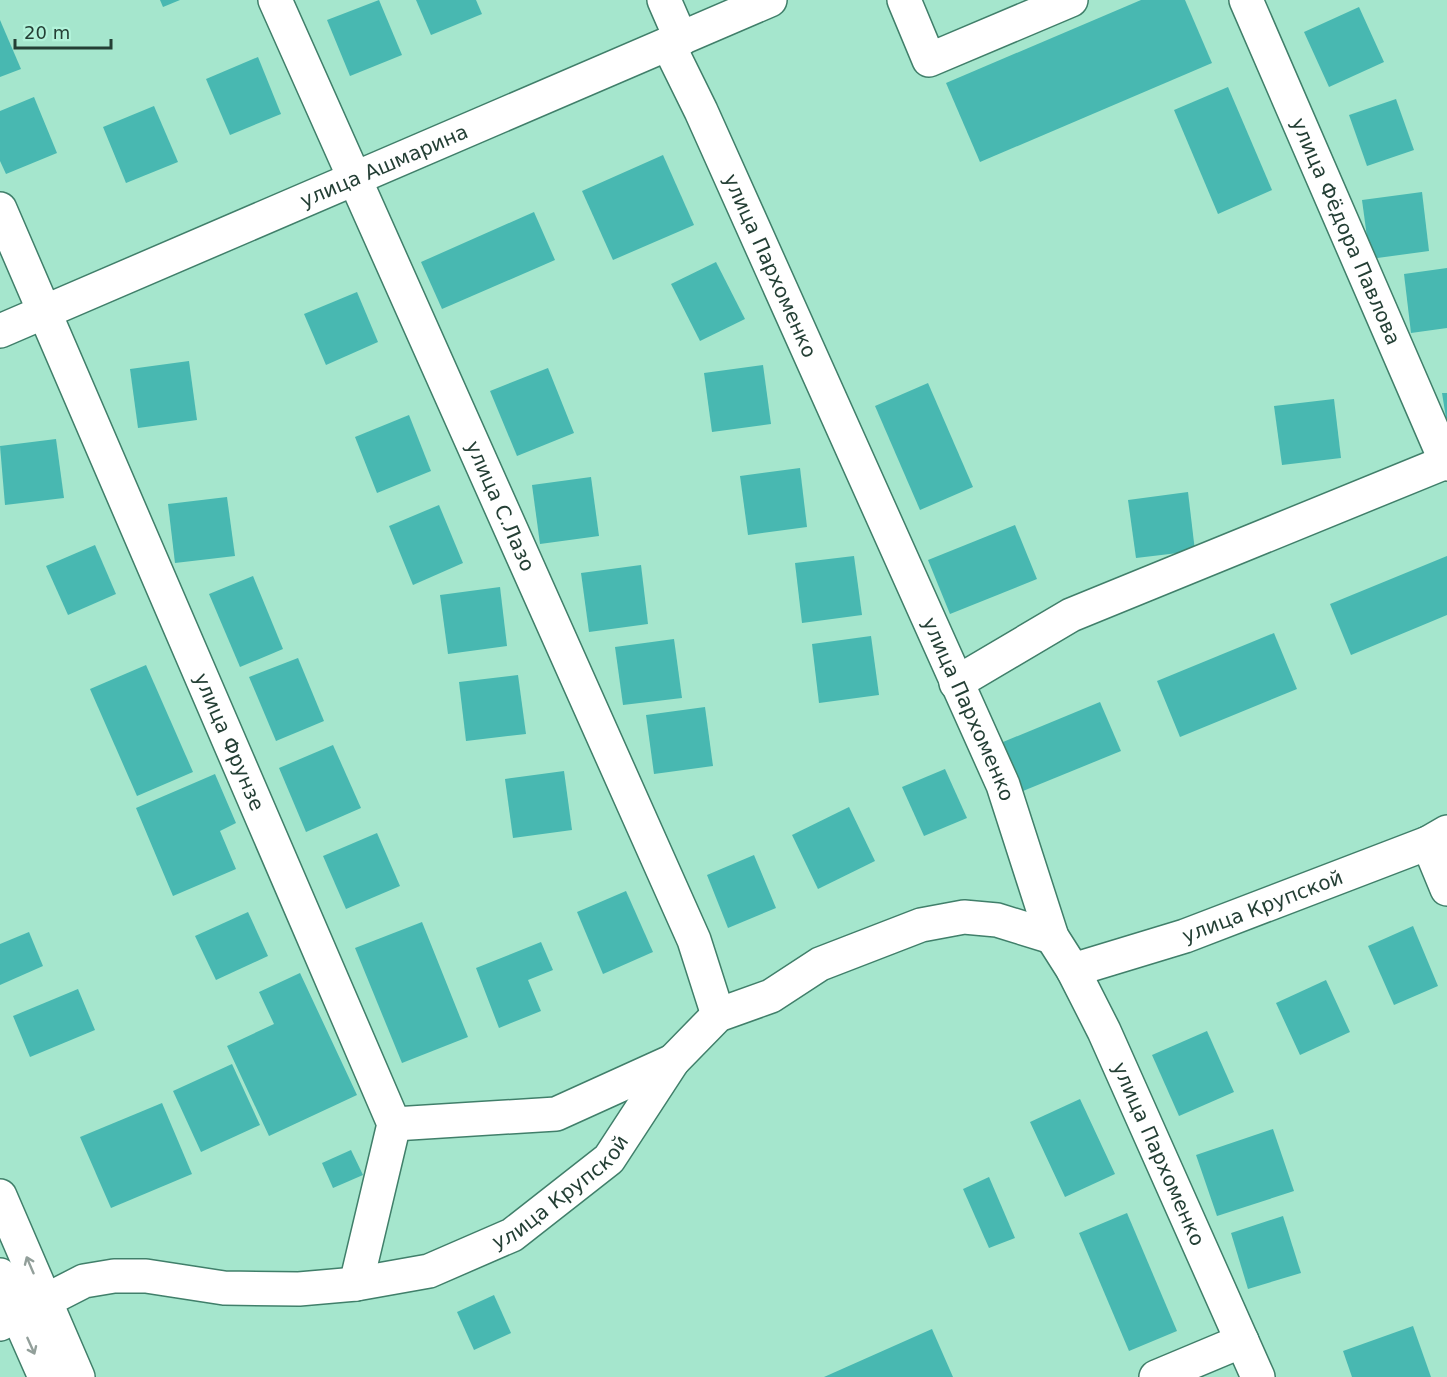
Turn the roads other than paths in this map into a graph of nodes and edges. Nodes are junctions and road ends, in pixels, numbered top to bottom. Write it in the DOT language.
graph roads {
  1 [pos="275,0"];
  2 [pos="664,0"];
  3 [pos="770,0"];
  4 [pos="904,0"];
  5 [pos="1071,0"];
  6 [pos="1246,0"];
  7 [pos="675,42"];
  8 [pos="355,179"];
  9 [pos="0,209"];
  10 [pos="45,312"];
  11 [pos="0,331"];
  12 [pos="1447,463"];
  13 [pos="956,683"];
  14 [pos="1438,838"];
  15 [pos="1447,889"];
  16 [pos="1052,937"];
  17 [pos="1073,969"];
  18 [pos="718,1015"];
  19 [pos="673,1061"];
  20 [pos="394,1124"];
  21 [pos="0,1196"];
  22 [pos="0,1275"];
  23 [pos="356,1284"];
  24 [pos="21,1314"];
  25 [pos="1242,1341"];
  26 [pos="45,1377"];
  27 [pos="78,1377"];
  28 [pos="1156,1377"];
  29 [pos="1258,1377"];
  1 -- 8 [label="street, улица С.Лазо"];
  2 -- 7 [label="street, улица Пархоменко"];
  3 -- 7 [label="street, улица Ашмарина"];
  4 -- 5 [label="street"];
  6 -- 12 [label="street, улица Фёдора Павлова"];
  7 -- 8 [label="street, улица Ашмарина"];
  7 -- 13 [label="street, улица Пархоменко"];
  8 -- 10 [label="street, улица Ашмарина"];
  8 -- 18 [label="street, улица С.Лазо"];
  9 -- 10 [label="street, улица Фрунзе"];
  10 -- 11 [label="street, улица Ашмарина"];
  10 -- 20 [label="street, улица Фрунзе"];
  12 -- 13 [label="street"];
  13 -- 16 [label="street, улица Пархоменко"];
  14 -- 15 [label="street"];
  14 -- 17 [label="street, улица Крупской"];
  16 -- 17 [label="street, улица Пархоменко"];
  16 -- 18 [label="street, улица Крупской"];
  17 -- 25 [label="street, улица Пархоменко"];
  18 -- 19 [label="street, улица Крупской"];
  19 -- 20 [label="street"];
  19 -- 23 [label="street, улица Крупской"];
  20 -- 23 [label="street"];
  24 -- 21 [label="street, one-way"];
  22 -- 24 [label="street"];
  23 -- 24 [label="street, улица Крупской"];
  24 -- 26 [label="street, one-way"];
  24 -- 27 [label="street"];
  25 -- 28 [label="street"];
  25 -- 29 [label="street, улица Пархоменко"];
}
